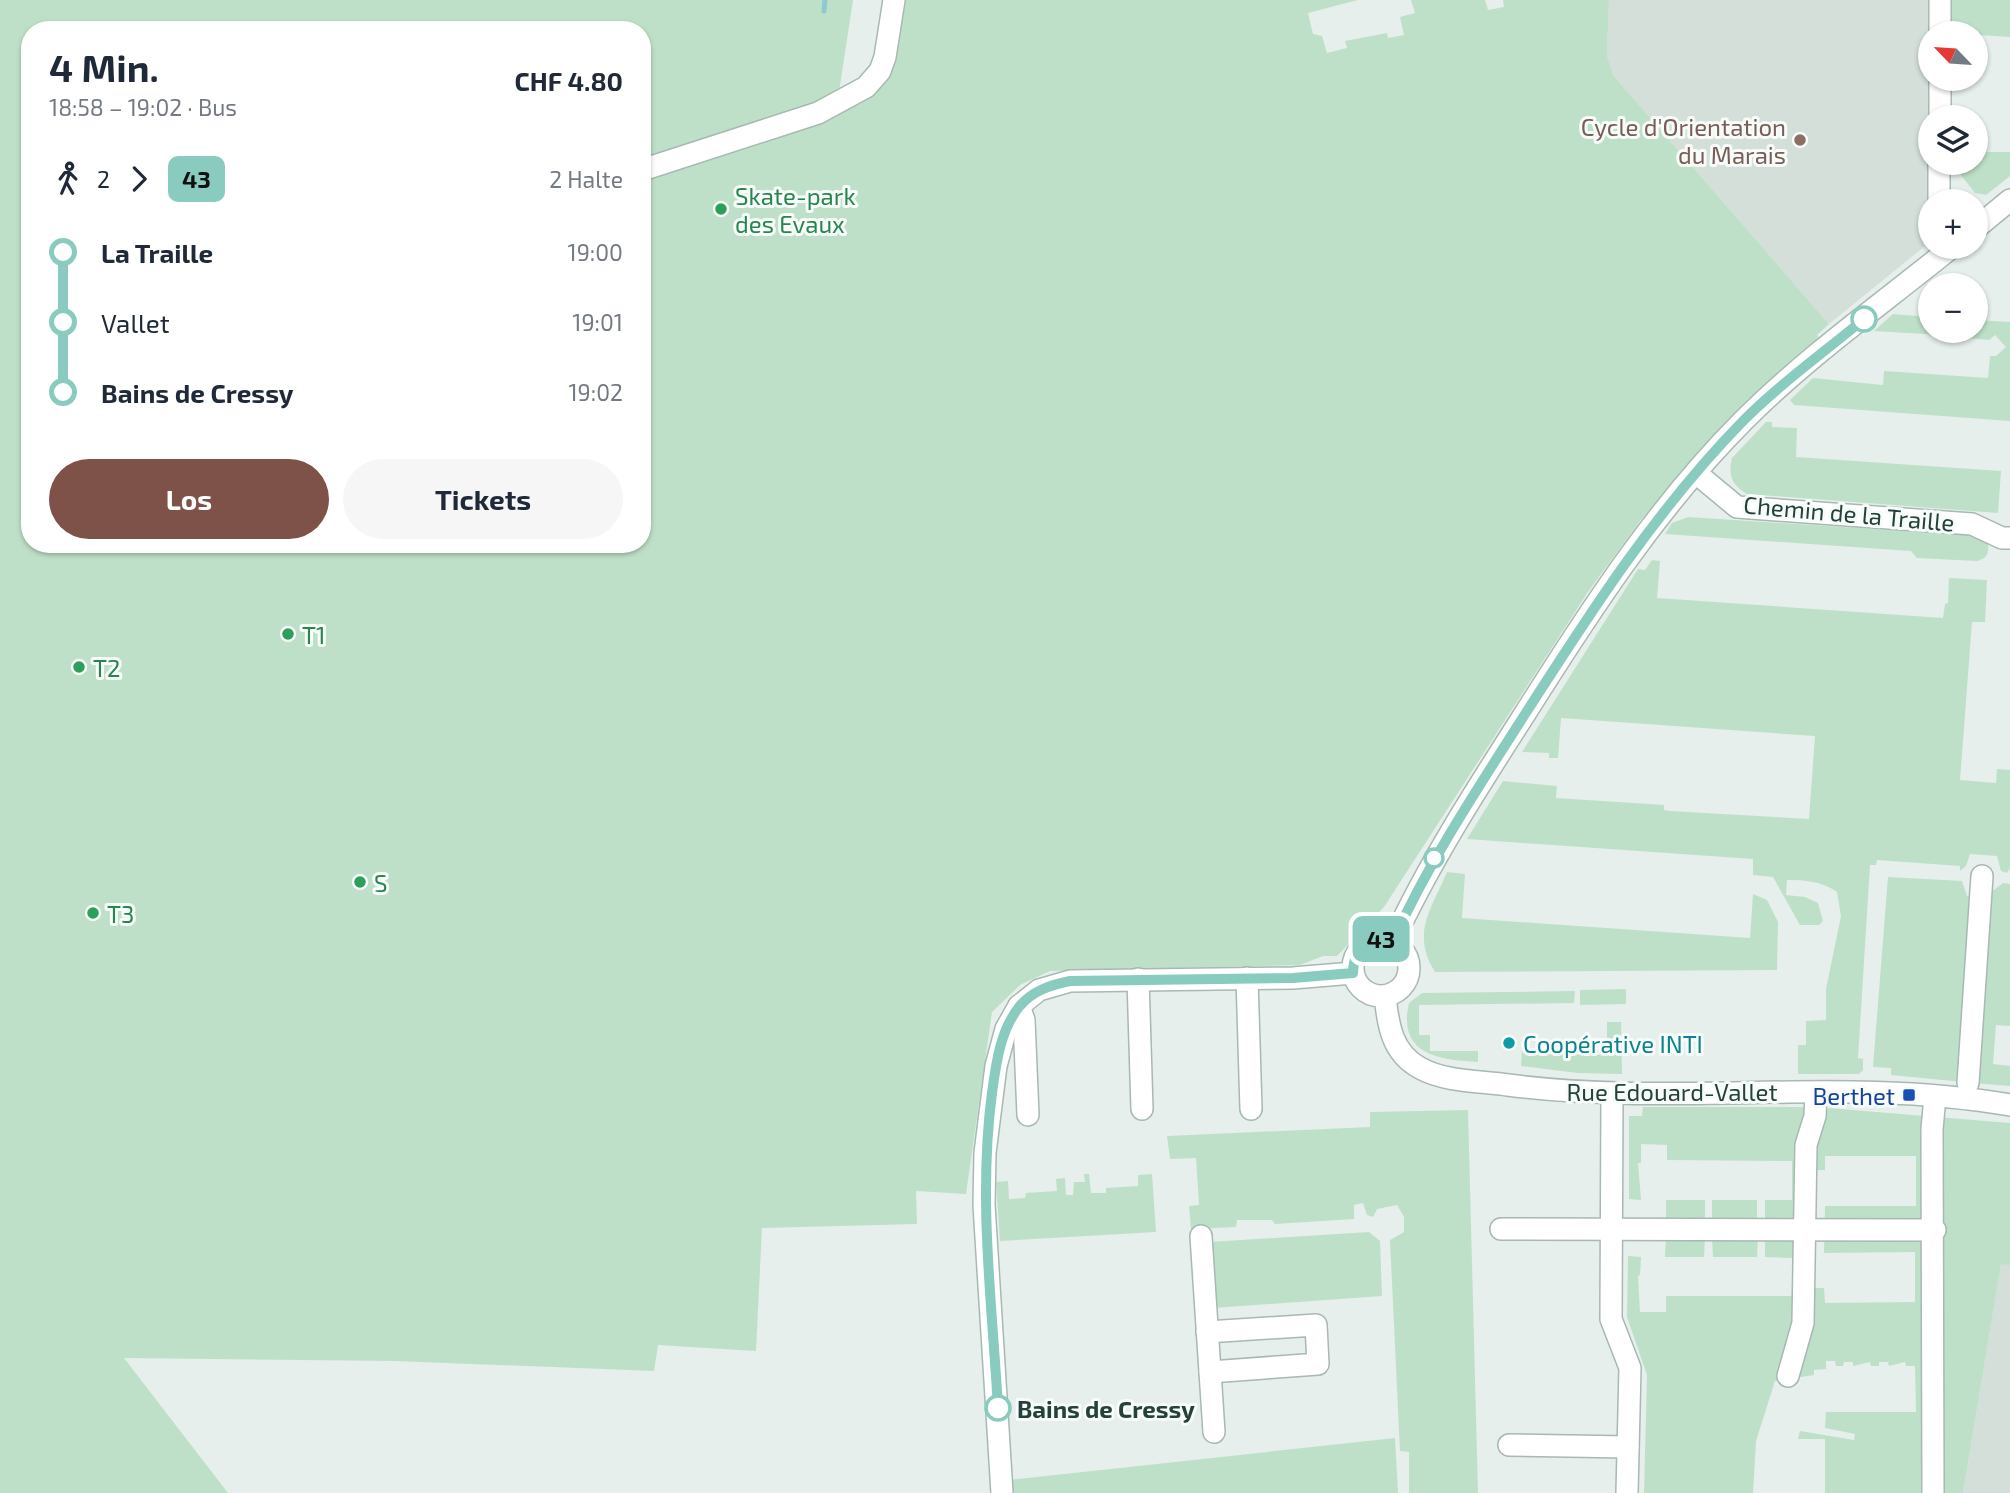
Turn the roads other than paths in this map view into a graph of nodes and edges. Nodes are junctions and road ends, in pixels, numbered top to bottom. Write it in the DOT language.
graph roads {
  1 [pos="894,0"];
  2 [pos="1940,0"];
  3 [pos="1940,21"];
  4 [pos="651,167"];
  5 [pos="2010,200"];
  6 [pos="1988,218"];
  7 [pos="1933,259"];
  8 [pos="1696,473"];
  9 [pos="2010,538"];
  10 [pos="1982,876"];
  11 [pos="1393,941"];
  12 [pos="1353,973"];
  13 [pos="1247,978"];
  14 [pos="1138,979"];
  15 [pos="1385,996"];
  16 [pos="1019,1006"];
  17 [pos="1968,1083"];
  18 [pos="1816,1092"];
  19 [pos="1612,1094"];
  20 [pos="1935,1097"];
  21 [pos="2010,1105"];
  22 [pos="1142,1109"];
  23 [pos="1251,1109"];
  24 [pos="1028,1115"];
  25 [pos="1611,1228"];
  26 [pos="1501,1229"];
  27 [pos="1805,1229"];
  28 [pos="1934,1230"];
  29 [pos="1201,1236"];
  30 [pos="1207,1332"];
  31 [pos="1210,1372"];
  32 [pos="1788,1376"];
  33 [pos="1214,1432"];
  34 [pos="1509,1445"];
  35 [pos="1628,1447"];
  36 [pos="1002,1493"];
  37 [pos="1627,1493"];
  38 [pos="1933,1493"];
  1 -- 4 [label="street"];
  2 -- 3 [label="street"];
  5 -- 6 [label="street"];
  7 -- 8 [label="street"];
  8 -- 9 [label="street, Chemin de la Traille"];
  8 -- 11 [label="street"];
  10 -- 17 [label="street"];
  11 -- 12 [label="street"];
  11 -- 15 [label="street"];
  12 -- 13 [label="street"];
  12 -- 15 [label="street"];
  13 -- 14 [label="street"];
  13 -- 23 [label="street"];
  14 -- 16 [label="street"];
  14 -- 22 [label="street"];
  15 -- 19 [label="street, Rue Edouard-Vallet"];
  16 -- 24 [label="street"];
  16 -- 36 [label="street"];
  18 -- 19 [label="street, Rue Edouard-Vallet"];
  18 -- 20 [label="street, Rue Edouard-Vallet"];
  18 -- 27 [label="street"];
  19 -- 25 [label="street"];
  20 -- 21 [label="street, Rue Edouard-Vallet"];
  20 -- 28 [label="street"];
  25 -- 26 [label="street"];
  25 -- 27 [label="street"];
  25 -- 35 [label="street"];
  27 -- 28 [label="street"];
  27 -- 32 [label="street"];
  28 -- 38 [label="street"];
  29 -- 30 [label="street"];
  30 -- 31 [label="street"];
  30 -- 31 [label="street"];
  31 -- 33 [label="street"];
  34 -- 35 [label="street"];
  35 -- 37 [label="street"];
}
